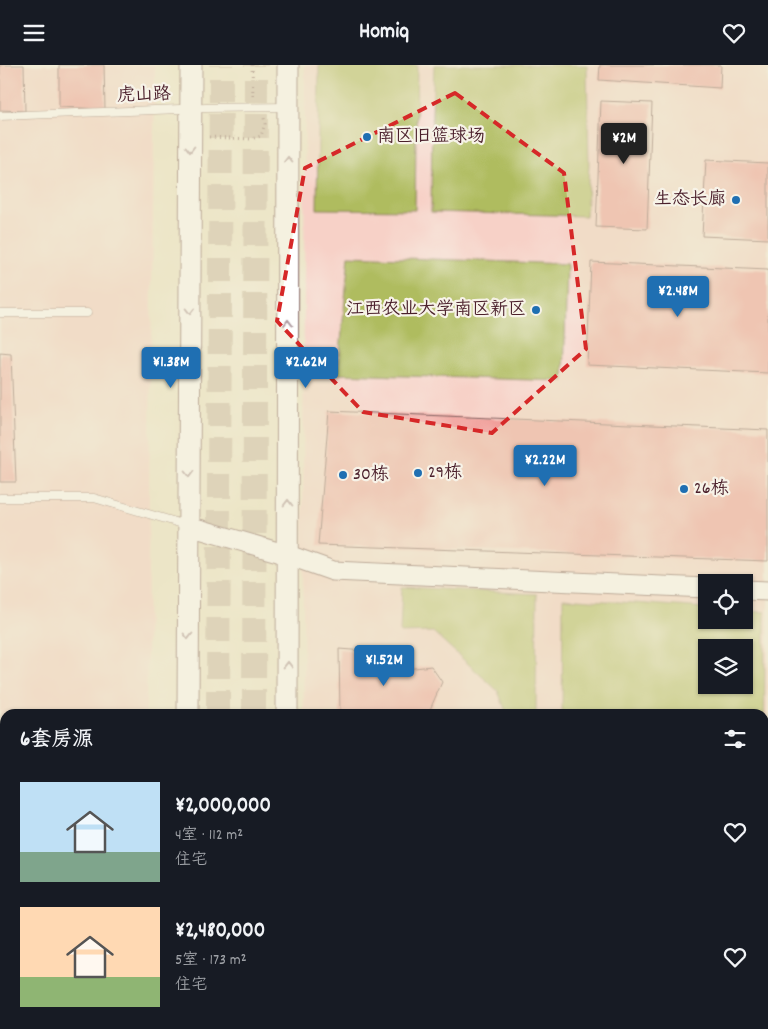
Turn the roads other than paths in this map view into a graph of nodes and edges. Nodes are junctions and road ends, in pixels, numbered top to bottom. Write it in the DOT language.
graph roads {
  1 [pos="191,65"];
  2 [pos="288,65"];
  3 [pos="288,107"];
  4 [pos="190,110"];
  5 [pos="0,116"];
  6 [pos="0,313"];
  7 [pos="87,313"];
  8 [pos="0,498"];
  9 [pos="189,526"];
  10 [pos="288,555"];
  11 [pos="698,588"];
  12 [pos="753,590"];
  13 [pos="768,591"];
  14 [pos="188,709"];
  15 [pos="288,709"];
  1 -- 4 [label="main road"];
  2 -- 3 [label="main road"];
  3 -- 4 [label="lane, 虎山路"];
  10 -- 3 [label="main road, one-way"];
  4 -- 5 [label="lane, 虎山路"];
  4 -- 9 [label="main road, one-way"];
  6 -- 7 [label="lane"];
  8 -- 9 [label="lane"];
  9 -- 10 [label="street"];
  9 -- 14 [label="main road, one-way"];
  10 -- 11 [label="street"];
  15 -- 10 [label="main road, one-way"];
  12 -- 13 [label="street"];
}
